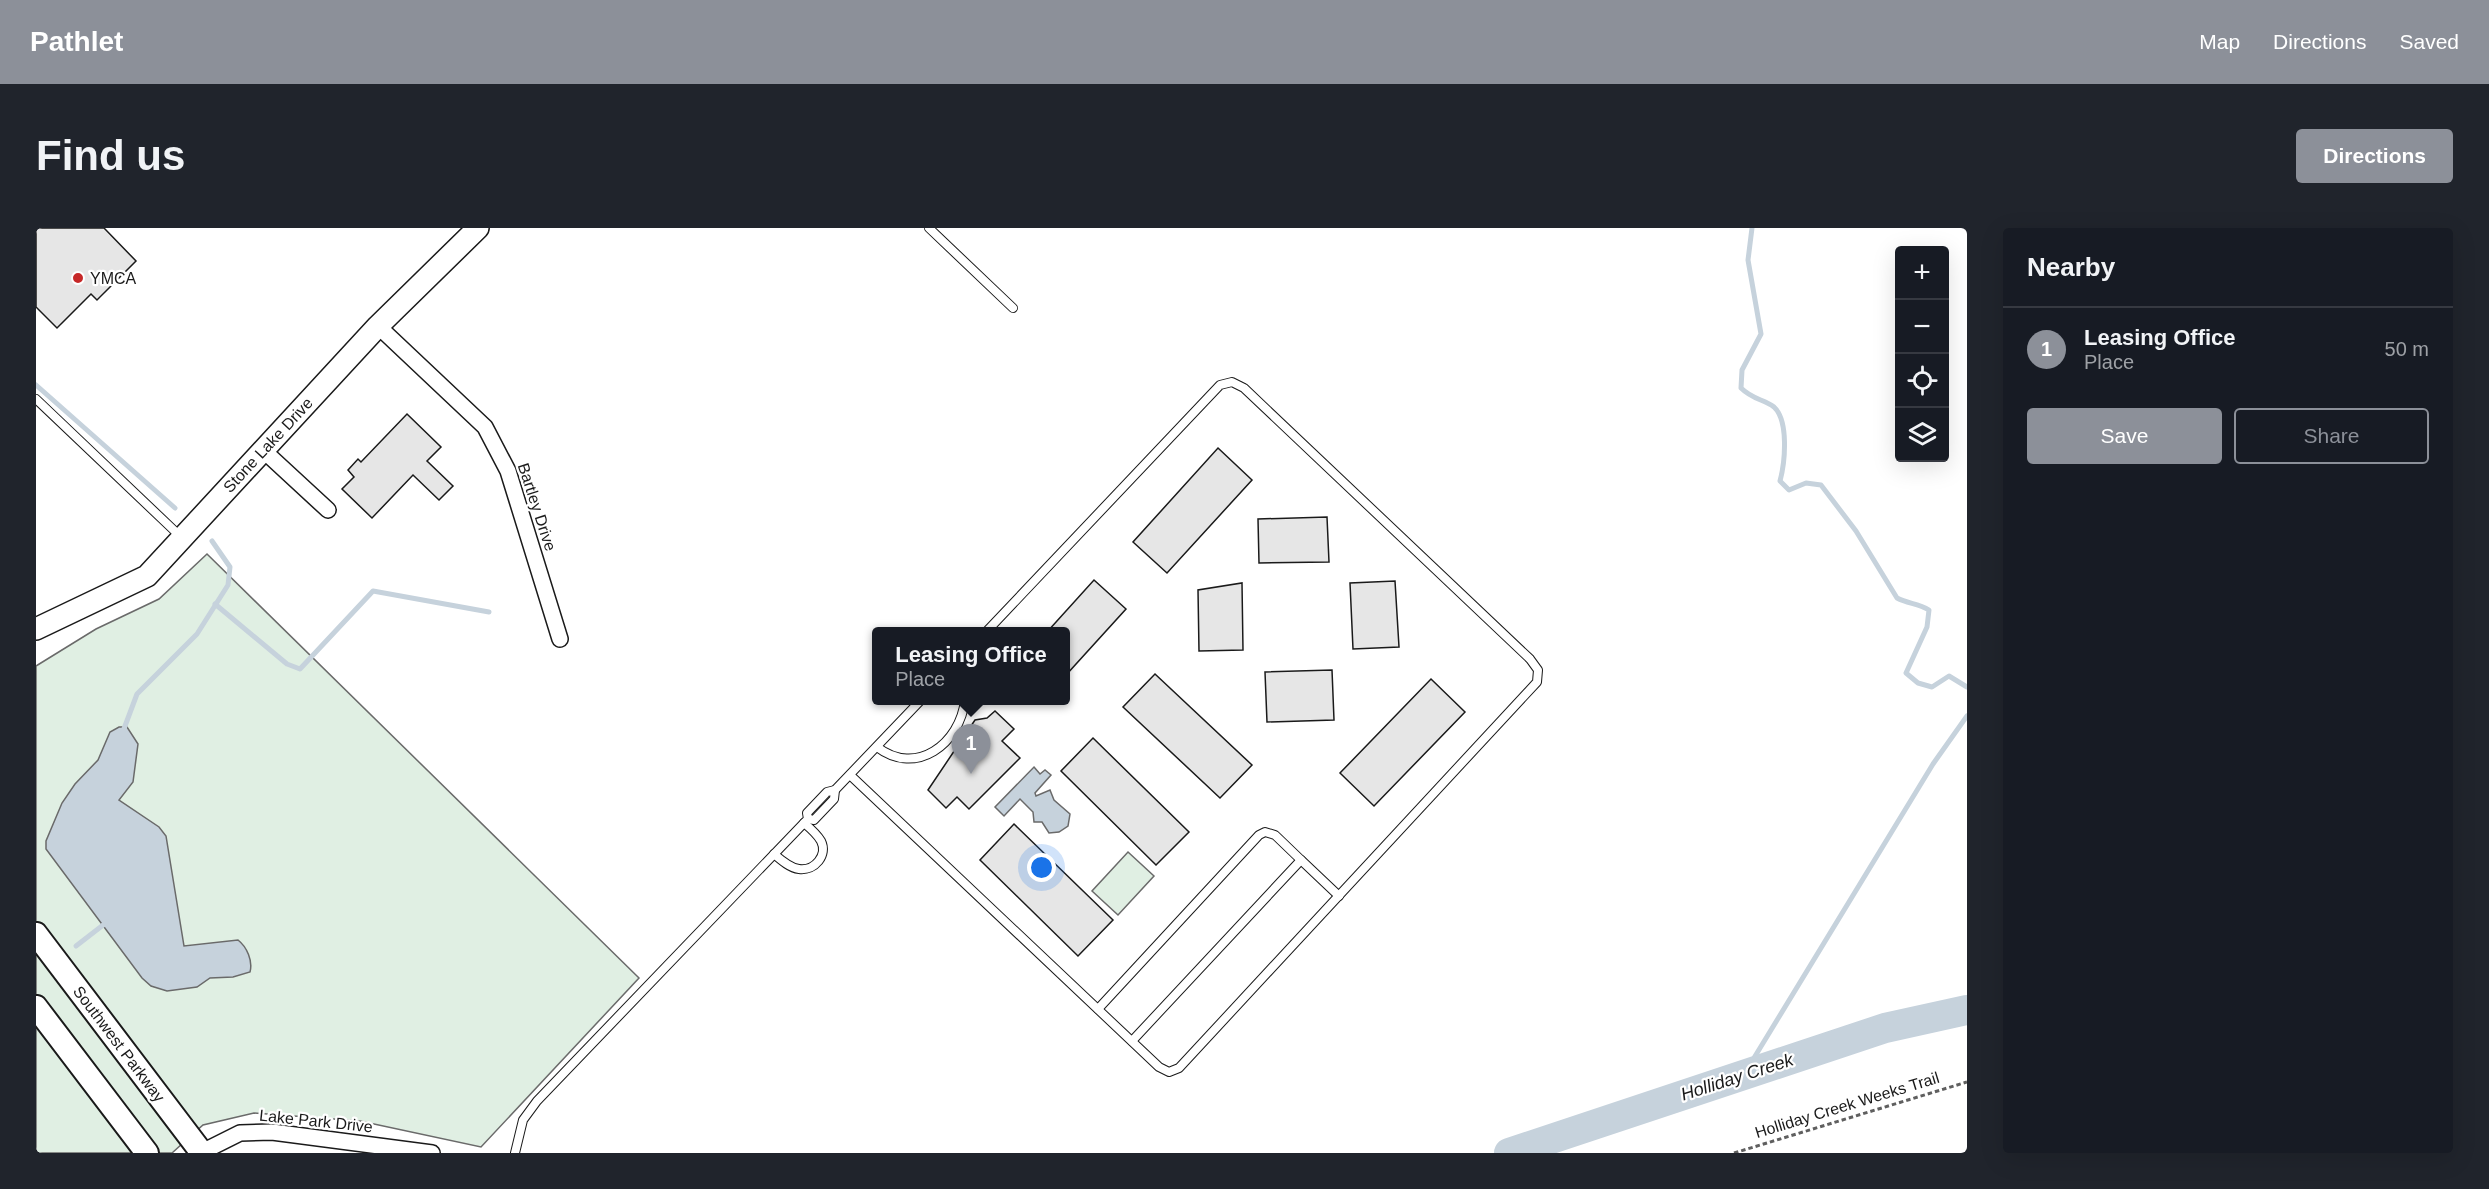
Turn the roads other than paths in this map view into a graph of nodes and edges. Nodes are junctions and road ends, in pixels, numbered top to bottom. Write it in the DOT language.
graph roads {
  1 [pos="478,228"];
  2 [pos="929,228"];
  3 [pos="1013,308"];
  4 [pos="378,326"];
  5 [pos="36,399"];
  6 [pos="263,450"];
  7 [pos="328,510"];
  8 [pos="182,538"];
  9 [pos="991,627"];
  10 [pos="36,629"];
  11 [pos="560,639"];
  12 [pos="916,705"];
  13 [pos="964,705"];
  14 [pos="877,747"];
  15 [pos="850,775"];
  16 [pos="806,821"];
  17 [pos="774,854"];
  18 [pos="1301,860"];
  19 [pos="1340,896"];
  20 [pos="36,934"];
  21 [pos="36,1007"];
  22 [pos="1098,1009"];
  23 [pos="1132,1041"];
  24 [pos="147,1153"];
  25 [pos="201,1153"];
  26 [pos="432,1153"];
  27 [pos="515,1153"];
  1 -- 4 [label="street, Stone Lake Drive"];
  2 -- 3 [label="lane"];
  4 -- 6 [label="street, Stone Lake Drive"];
  4 -- 11 [label="street, Bartley Drive"];
  5 -- 8 [label="lane"];
  6 -- 7 [label="street"];
  6 -- 8 [label="street, Stone Lake Drive"];
  8 -- 10 [label="street, Stone Lake Drive"];
  9 -- 19 [label="lane"];
  12 -- 14 [label="lane"];
  13 -- 14 [label="lane"];
  14 -- 15 [label="lane"];
  15 -- 16 [label="lane"];
  15 -- 22 [label="lane"];
  16 -- 17 [label="lane"];
  16 -- 17 [label="lane"];
  17 -- 27 [label="lane"];
  18 -- 19 [label="lane"];
  18 -- 22 [label="lane"];
  18 -- 23 [label="lane"];
  19 -- 23 [label="lane"];
  20 -- 25 [label="main road, Southwest Parkway"];
  21 -- 24 [label="main road"];
  22 -- 23 [label="lane"];
  25 -- 26 [label="street, Lake Park Drive"];
}
